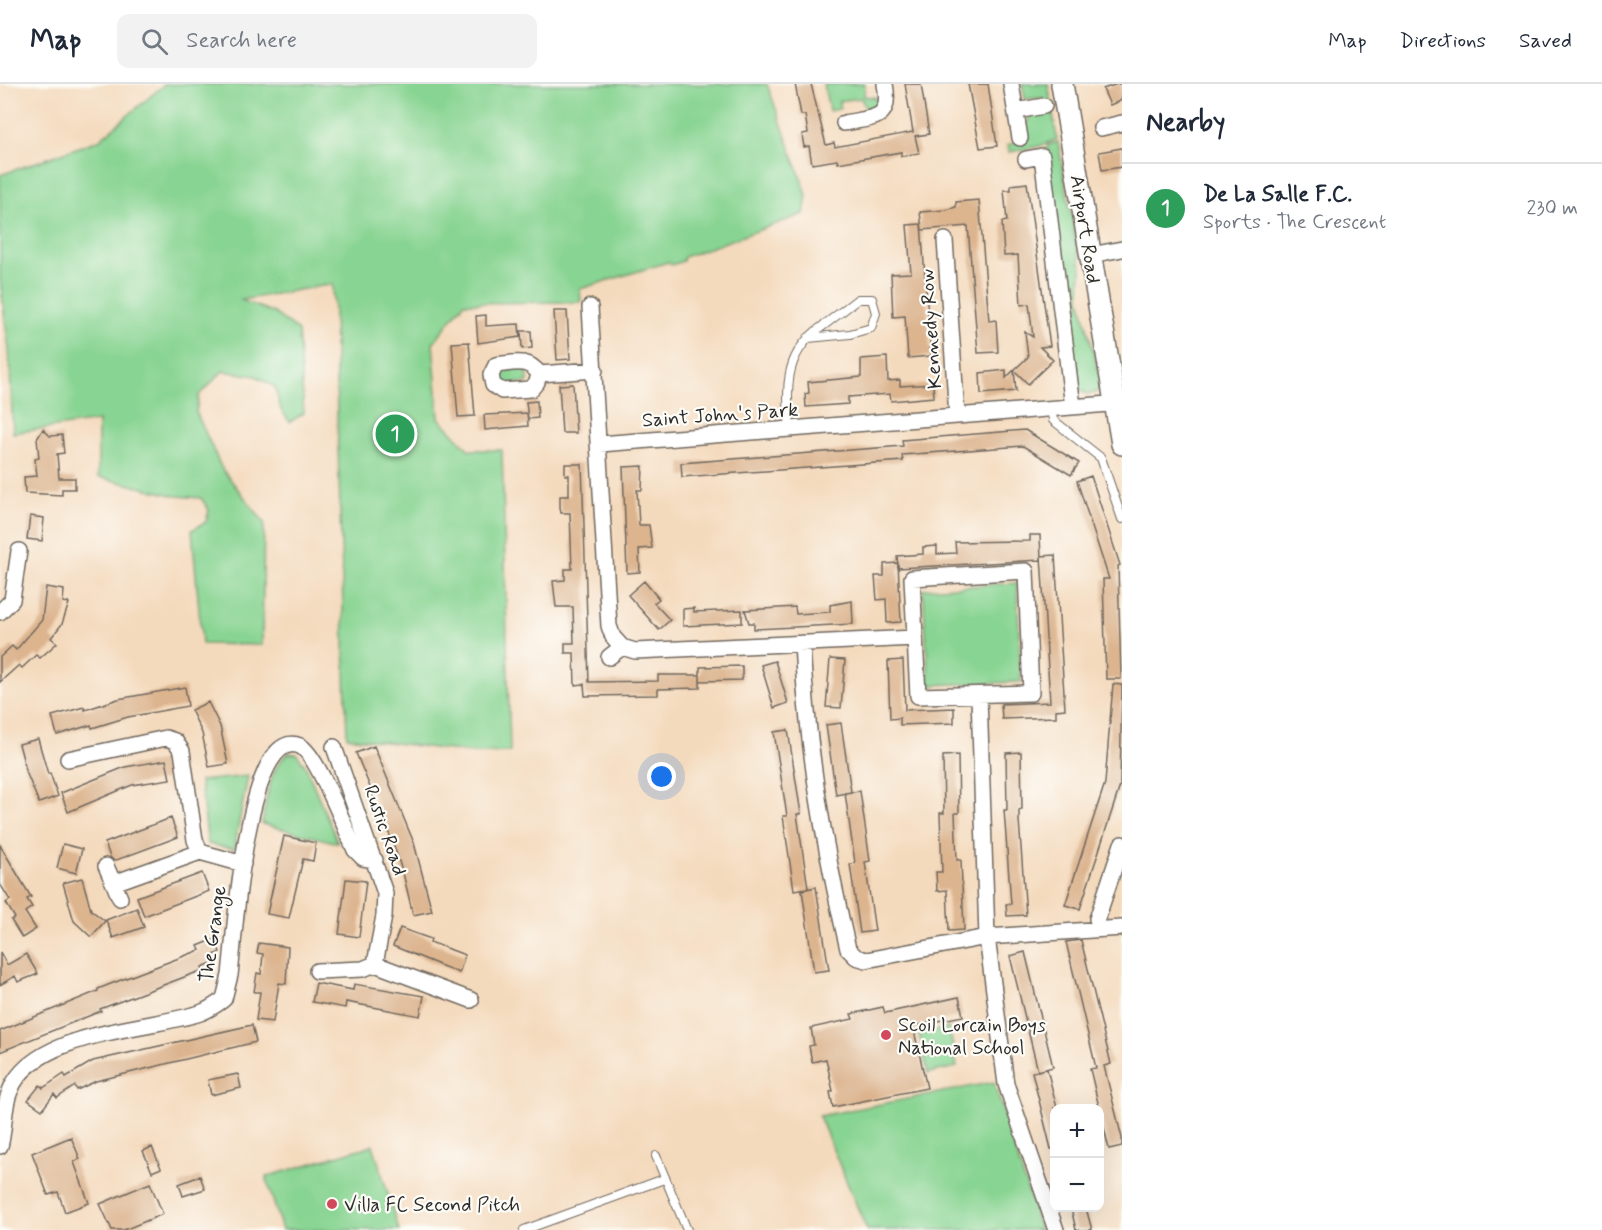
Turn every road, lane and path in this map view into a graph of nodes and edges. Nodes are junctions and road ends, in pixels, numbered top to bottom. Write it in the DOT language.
graph roads {
  1 [pos="885,84"];
  2 [pos="1011,84"];
  3 [pos="1062,84"];
  4 [pos="1044,106"];
  5 [pos="1016,111"];
  6 [pos="844,123"];
  7 [pos="1122,123"];
  8 [pos="1101,128"];
  9 [pos="1020,138"];
  10 [pos="1026,159"];
  11 [pos="945,240"];
  12 [pos="1122,249"];
  13 [pos="1091,255"];
  14 [pos="590,307"];
  15 [pos="808,338"];
  16 [pos="595,370"];
  17 [pos="539,374"];
  18 [pos="1119,404"];
  19 [pos="1073,407"];
  20 [pos="1051,409"];
  21 [pos="957,416"];
  22 [pos="790,430"];
  23 [pos="600,444"];
  24 [pos="1122,444"];
  25 [pos="1122,519"];
  26 [pos="19,551"];
  27 [pos="0,612"];
  28 [pos="915,638"];
  29 [pos="802,643"];
  30 [pos="622,647"];
  31 [pos="609,657"];
  32 [pos="979,696"];
  33 [pos="334,747"];
  34 [pos="68,759"];
  35 [pos="1122,844"];
  36 [pos="200,852"];
  37 [pos="375,860"];
  38 [pos="243,864"];
  39 [pos="106,866"];
  40 [pos="114,883"];
  41 [pos="120,898"];
  42 [pos="1097,920"];
  43 [pos="1122,928"];
  44 [pos="987,937"];
  45 [pos="375,964"];
  46 [pos="317,970"];
  47 [pos="471,1000"];
  48 [pos="0,1146"];
  49 [pos="656,1156"];
  50 [pos="664,1179"];
  51 [pos="524,1230"];
  52 [pos="687,1230"];
  53 [pos="1056,1230"];
  1 -- 6 [label="street"];
  2 -- 5 [label="street"];
  3 -- 13 [label="main road, Airport Road"];
  4 -- 5 [label="street"];
  5 -- 9 [label="street"];
  7 -- 8 [label="street"];
  10 -- 19 [label="street"];
  11 -- 21 [label="street, Kennedy Row"];
  12 -- 13 [label="street"];
  13 -- 18 [label="main road, Airport Road"];
  14 -- 16 [label="street"];
  15 -- 15 [label="lane"];
  15 -- 22 [label="lane"];
  16 -- 17 [label="street"];
  16 -- 23 [label="street"];
  18 -- 19 [label="street, Saint John's Park"];
  18 -- 24 [label="main road, Airport Road"];
  19 -- 20 [label="street, Saint John's Park"];
  20 -- 21 [label="street, Saint John's Park"];
  20 -- 25 [label="lane"];
  21 -- 22 [label="street, Saint John's Park"];
  22 -- 23 [label="street, Saint John's Park"];
  23 -- 30 [label="street"];
  26 -- 27 [label="street"];
  28 -- 29 [label="street"];
  28 -- 32 [label="street"];
  28 -- 32 [label="street"];
  29 -- 30 [label="street"];
  29 -- 44 [label="street"];
  30 -- 31 [label="street"];
  32 -- 44 [label="street"];
  33 -- 37 [label="street, Rustic Road"];
  34 -- 36 [label="street"];
  35 -- 42 [label="street"];
  36 -- 38 [label="street"];
  36 -- 40 [label="street"];
  37 -- 38 [label="street, The Grange"];
  37 -- 45 [label="street, Rustic Road"];
  38 -- 48 [label="street, The Grange"];
  39 -- 40 [label="street"];
  40 -- 41 [label="street"];
  43 -- 44 [label="street"];
  44 -- 53 [label="street"];
  45 -- 46 [label="street"];
  45 -- 47 [label="street"];
  49 -- 50 [label="lane"];
  50 -- 51 [label="lane"];
  50 -- 52 [label="lane"];
}
